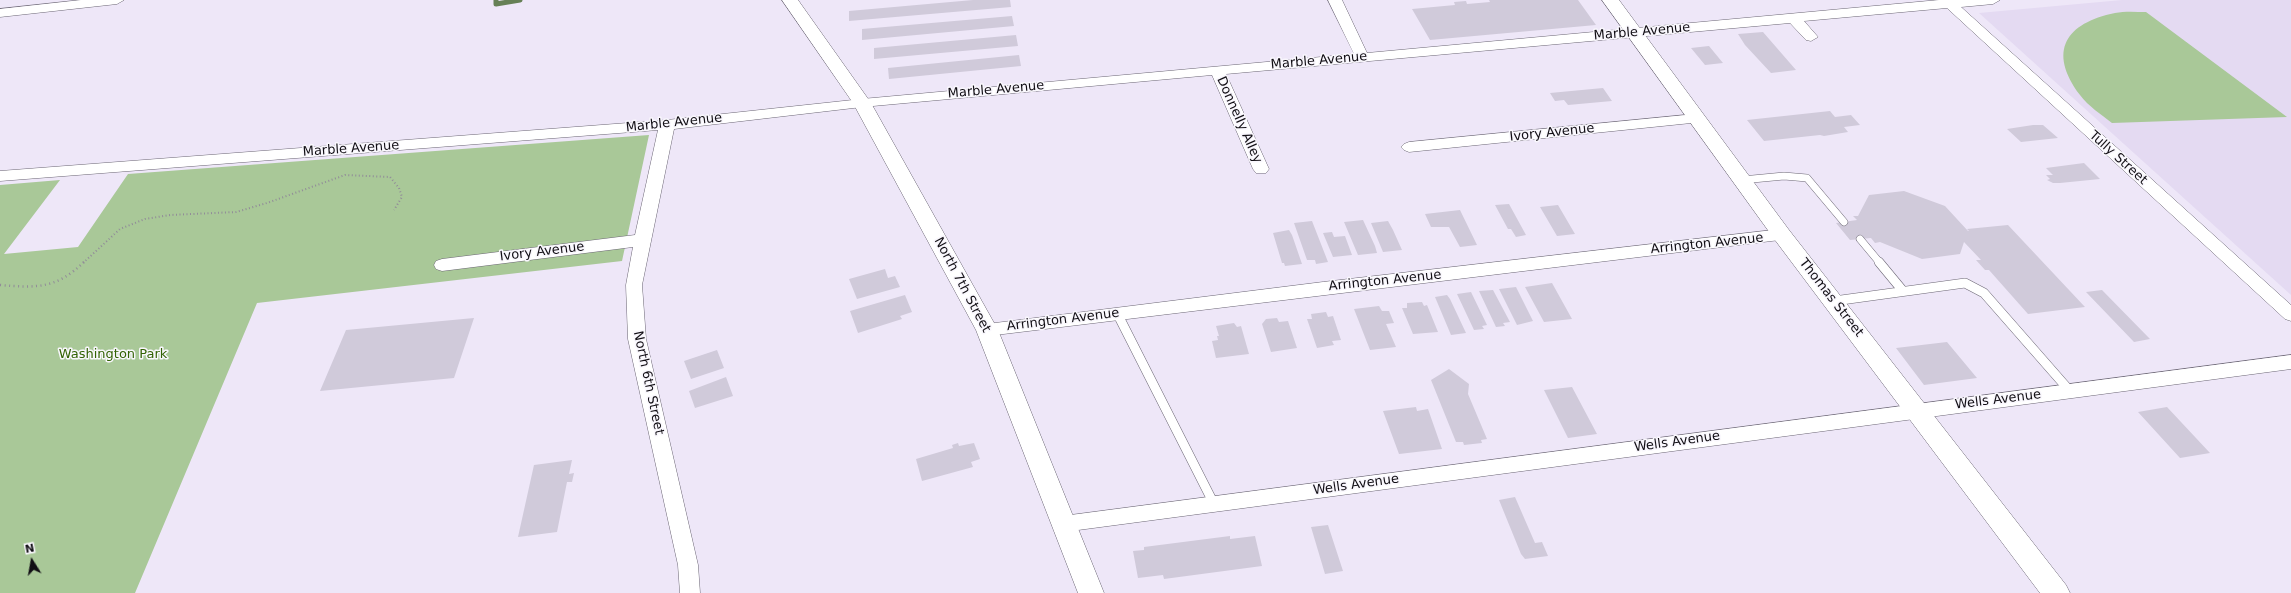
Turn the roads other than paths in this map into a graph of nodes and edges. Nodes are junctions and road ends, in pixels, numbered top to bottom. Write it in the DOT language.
graph roads {
  1 [pos="117,0"];
  2 [pos="790,0"];
  3 [pos="1335,0"];
  4 [pos="1610,0"];
  5 [pos="1992,0"];
  6 [pos="1948,2"];
  7 [pos="0,13"];
  8 [pos="1793,18"];
  9 [pos="1632,32"];
  10 [pos="1811,37"];
  11 [pos="1363,58"];
  12 [pos="1218,70"];
  13 [pos="862,103"];
  14 [pos="1696,119"];
  15 [pos="668,125"];
  16 [pos="1408,147"];
  17 [pos="1261,170"];
  18 [pos="0,176"];
  19 [pos="1742,180"];
  20 [pos="1844,222"];
  21 [pos="1782,235"];
  22 [pos="1860,239"];
  23 [pos="642,240"];
  24 [pos="442,265"];
  25 [pos="1903,291"];
  26 [pos="1833,301"];
  27 [pos="1117,313"];
  28 [pos="2291,315"];
  29 [pos="987,330"];
  30 [pos="2291,362"];
  31 [pos="2069,390"];
  32 [pos="1918,410"];
  33 [pos="1214,504"];
  34 [pos="1063,524"];
  35 [pos="690,593"];
  36 [pos="1091,593"];
  37 [pos="2056,593"];
  1 -- 7 [label="street"];
  2 -- 13 [label="street, North 7th Street"];
  3 -- 11 [label="street"];
  4 -- 9 [label="main road, Thomas Street"];
  5 -- 6 [label="street, Marble Avenue"];
  6 -- 8 [label="street, Marble Avenue"];
  6 -- 28 [label="street, Tully Street"];
  8 -- 9 [label="street, Marble Avenue"];
  8 -- 10 [label="street"];
  9 -- 11 [label="street, Marble Avenue"];
  9 -- 14 [label="main road, Thomas Street"];
  11 -- 12 [label="street, Marble Avenue"];
  12 -- 13 [label="street, Marble Avenue"];
  12 -- 17 [label="street, Donnelly Alley"];
  13 -- 15 [label="street, Marble Avenue"];
  13 -- 29 [label="street, North 7th Street"];
  14 -- 16 [label="street, Ivory Avenue"];
  14 -- 19 [label="main road, Thomas Street"];
  15 -- 18 [label="street, Marble Avenue"];
  15 -- 23 [label="street, North 6th Street"];
  19 -- 20 [label="lane"];
  19 -- 21 [label="main road, Thomas Street"];
  21 -- 26 [label="main road, Thomas Street"];
  21 -- 27 [label="street, Arrington Avenue"];
  22 -- 25 [label="lane"];
  23 -- 24 [label="street, Ivory Avenue"];
  23 -- 35 [label="street, North 6th Street"];
  25 -- 26 [label="lane"];
  25 -- 31 [label="lane"];
  26 -- 32 [label="main road, Thomas Street"];
  27 -- 29 [label="street, Arrington Avenue"];
  27 -- 33 [label="lane"];
  29 -- 34 [label="street, North 7th Street"];
  30 -- 31 [label="street, Wells Avenue"];
  31 -- 32 [label="street, Wells Avenue"];
  32 -- 33 [label="street, Wells Avenue"];
  32 -- 37 [label="main road, Thomas Street"];
  33 -- 34 [label="street, Wells Avenue"];
  34 -- 36 [label="street, North 7th Street"];
}
